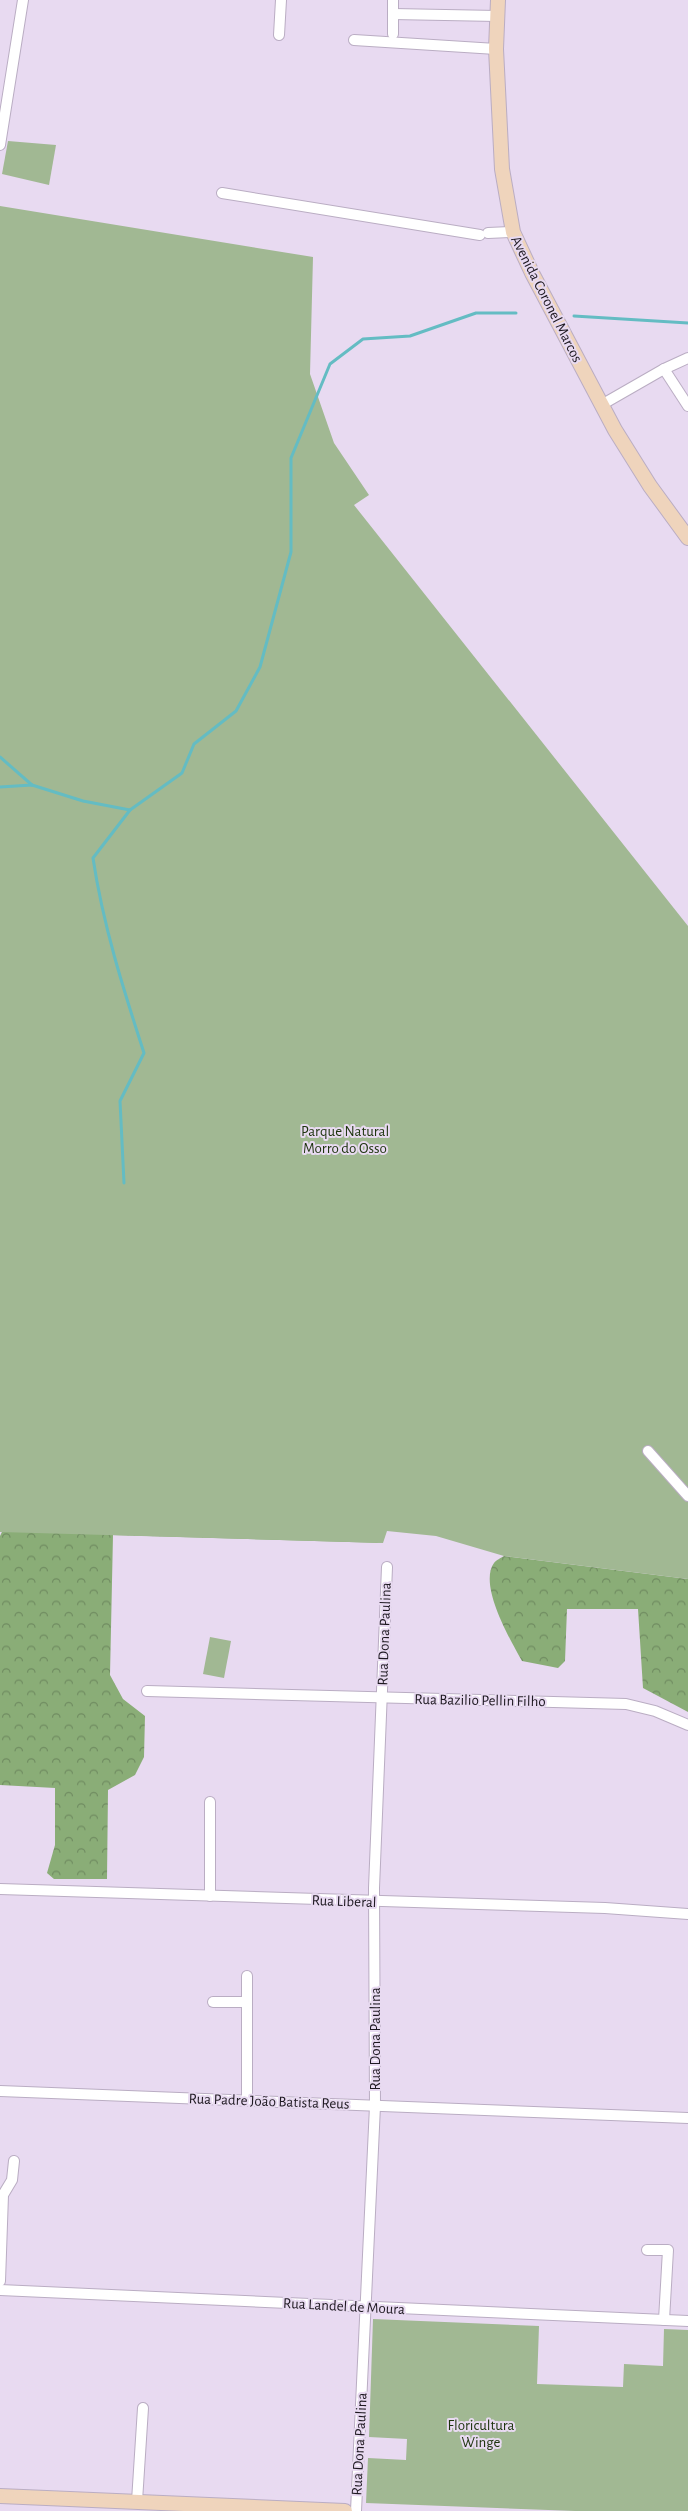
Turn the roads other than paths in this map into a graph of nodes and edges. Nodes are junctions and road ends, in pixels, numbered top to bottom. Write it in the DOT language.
graph roads {
  1 [pos="23,0"];
  2 [pos="281,0"];
  3 [pos="393,0"];
  4 [pos="498,0"];
  5 [pos="393,14"];
  6 [pos="497,16"];
  7 [pos="393,34"];
  8 [pos="279,35"];
  9 [pos="354,40"];
  10 [pos="496,49"];
  11 [pos="0,145"];
  12 [pos="222,193"];
  13 [pos="513,232"];
  14 [pos="688,358"];
  15 [pos="664,369"];
  16 [pos="603,404"];
  17 [pos="688,406"];
  18 [pos="688,538"];
  19 [pos="648,1451"];
  20 [pos="688,1496"];
  21 [pos="387,1567"];
  22 [pos="148,1691"];
  23 [pos="382,1698"];
  24 [pos="688,1725"];
  25 [pos="210,1802"];
  26 [pos="0,1889"];
  27 [pos="210,1896"];
  28 [pos="374,1902"];
  29 [pos="688,1914"];
  30 [pos="246,1976"];
  31 [pos="214,2002"];
  32 [pos="247,2002"];
  33 [pos="0,2091"];
  34 [pos="247,2100"];
  35 [pos="375,2106"];
  36 [pos="688,2118"];
  37 [pos="14,2160"];
  38 [pos="647,2250"];
  39 [pos="0,2281"];
  40 [pos="0,2290"];
  41 [pos="365,2307"];
  42 [pos="664,2320"];
  43 [pos="688,2321"];
  44 [pos="144,2408"];
  45 [pos="0,2496"];
  46 [pos="137,2501"];
  47 [pos="345,2511"];
  48 [pos="356,2511"];
  1 -- 11 [label="street"];
  2 -- 8 [label="street"];
  3 -- 5 [label="street"];
  4 -- 6 [label="main road, Avenida Coronel Marcos"];
  5 -- 6 [label="street"];
  5 -- 7 [label="street"];
  6 -- 10 [label="main road, Avenida Coronel Marcos"];
  9 -- 10 [label="street"];
  10 -- 13 [label="main road, Avenida Coronel Marcos"];
  12 -- 13 [label="street"];
  13 -- 16 [label="main road, Avenida Coronel Marcos"];
  14 -- 15 [label="street"];
  15 -- 16 [label="street"];
  15 -- 17 [label="street"];
  16 -- 18 [label="main road, Avenida Coronel Marcos"];
  19 -- 20 [label="street"];
  21 -- 23 [label="street, Rua Dona Paulina"];
  22 -- 23 [label="street, Rua Bazilio Pellin Filho"];
  23 -- 24 [label="street, Rua Bazilio Pellin Filho"];
  23 -- 28 [label="street, Rua Dona Paulina"];
  25 -- 27 [label="street"];
  26 -- 27 [label="street, Rua Liberal"];
  27 -- 28 [label="street, Rua Liberal"];
  28 -- 29 [label="street, Rua Liberal"];
  28 -- 35 [label="street, Rua Dona Paulina"];
  30 -- 32 [label="street"];
  31 -- 32 [label="street"];
  32 -- 34 [label="street"];
  33 -- 34 [label="street, Rua Padre João Batista Reus"];
  34 -- 35 [label="street, Rua Padre João Batista Reus"];
  35 -- 36 [label="street, Rua Padre João Batista Reus"];
  35 -- 41 [label="street, Rua Dona Paulina"];
  37 -- 39 [label="street"];
  38 -- 42 [label="street"];
  40 -- 41 [label="street, Rua Landel de Moura"];
  41 -- 42 [label="street, Rua Landel de Moura"];
  41 -- 48 [label="street, Rua Dona Paulina"];
  42 -- 43 [label="street, Rua Landel de Moura"];
  44 -- 46 [label="street"];
  45 -- 46 [label="main road"];
  46 -- 47 [label="main road"];
}
